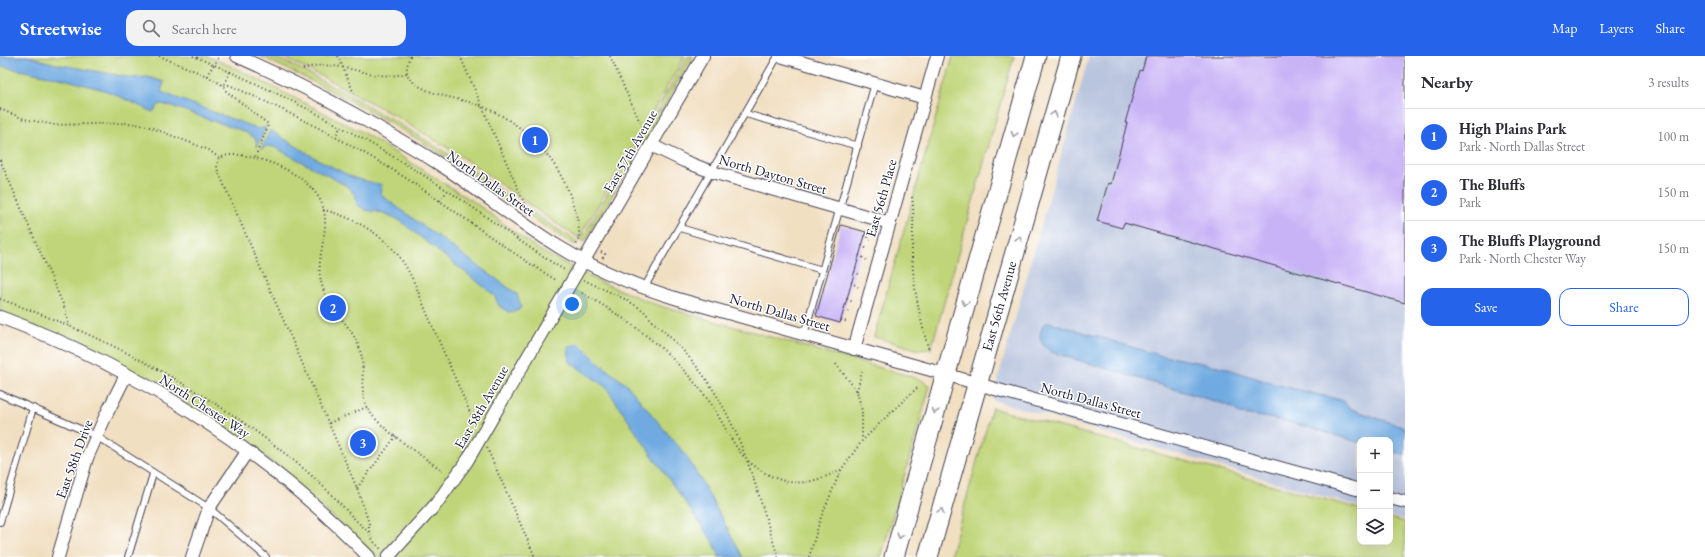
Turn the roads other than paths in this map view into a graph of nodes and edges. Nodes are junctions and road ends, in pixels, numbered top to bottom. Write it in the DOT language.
graph roads {
  1 [pos="237,56"];
  2 [pos="703,56"];
  3 [pos="779,56"];
  4 [pos="937,56"];
  5 [pos="1036,56"];
  6 [pos="1071,56"];
  7 [pos="875,84"];
  8 [pos="925,98"];
  9 [pos="746,114"];
  10 [pos="651,145"];
  11 [pos="858,146"];
  12 [pos="712,172"];
  13 [pos="840,208"];
  14 [pos="890,223"];
  15 [pos="680,228"];
  16 [pos="583,261"];
  17 [pos="822,270"];
  18 [pos="644,288"];
  19 [pos="0,317"];
  20 [pos="804,335"];
  21 [pos="854,349"];
  22 [pos="945,374"];
  23 [pos="126,375"];
  24 [pos="977,384"];
  25 [pos="0,394"];
  26 [pos="33,408"];
  27 [pos="96,436"];
  28 [pos="247,452"];
  29 [pos="153,474"];
  30 [pos="1357,489"];
  31 [pos="1393,499"];
  32 [pos="1405,502"];
  33 [pos="209,508"];
  34 [pos="0,522"];
  35 [pos="58,557"];
  36 [pos="128,557"];
  37 [pos="192,557"];
  38 [pos="266,557"];
  39 [pos="369,557"];
  40 [pos="388,557"];
  41 [pos="894,557"];
  42 [pos="928,557"];
  1 -- 16 [label="street, North Dallas Street"];
  2 -- 10 [label="street, East 57th Avenue"];
  3 -- 7 [label="street"];
  3 -- 9 [label="lane"];
  4 -- 8 [label="street, East 56th Place"];
  5 -- 22 [label="main road, one-way"];
  24 -- 6 [label="main road, East 56th Avenue, one-way"];
  7 -- 8 [label="street"];
  7 -- 11 [label="lane"];
  8 -- 14 [label="street, East 56th Place"];
  9 -- 11 [label="lane"];
  9 -- 12 [label="lane"];
  10 -- 12 [label="street, North Dayton Street"];
  10 -- 16 [label="street, East 57th Avenue"];
  11 -- 13 [label="lane"];
  12 -- 13 [label="street, North Dayton Street"];
  12 -- 15 [label="lane"];
  13 -- 14 [label="street, North Dayton Street"];
  13 -- 17 [label="lane"];
  14 -- 21 [label="street, East 56th Place"];
  15 -- 17 [label="lane"];
  15 -- 18 [label="lane"];
  16 -- 18 [label="street, North Dallas Street"];
  16 -- 40 [label="street, East 58th Avenue"];
  17 -- 20 [label="lane"];
  18 -- 20 [label="street, North Dallas Street"];
  19 -- 23 [label="street, North Chester Way"];
  20 -- 21 [label="street, North Dallas Street"];
  21 -- 22 [label="street, North Dallas Street"];
  22 -- 24 [label="street, North Dallas Street"];
  22 -- 41 [label="main road, one-way"];
  23 -- 27 [label="street, East 58th Drive"];
  23 -- 28 [label="street, North Chester Way"];
  24 -- 30 [label="street, North Dallas Street"];
  42 -- 24 [label="main road, East 56th Avenue, one-way"];
  25 -- 26 [label="lane"];
  26 -- 27 [label="lane"];
  26 -- 34 [label="lane"];
  27 -- 29 [label="lane"];
  27 -- 35 [label="street, East 58th Drive"];
  28 -- 33 [label="street"];
  28 -- 39 [label="street, North Chester Way"];
  29 -- 33 [label="lane"];
  29 -- 36 [label="lane"];
  31 -- 32 [label="street"];
  33 -- 37 [label="street"];
  33 -- 38 [label="lane"];
}
